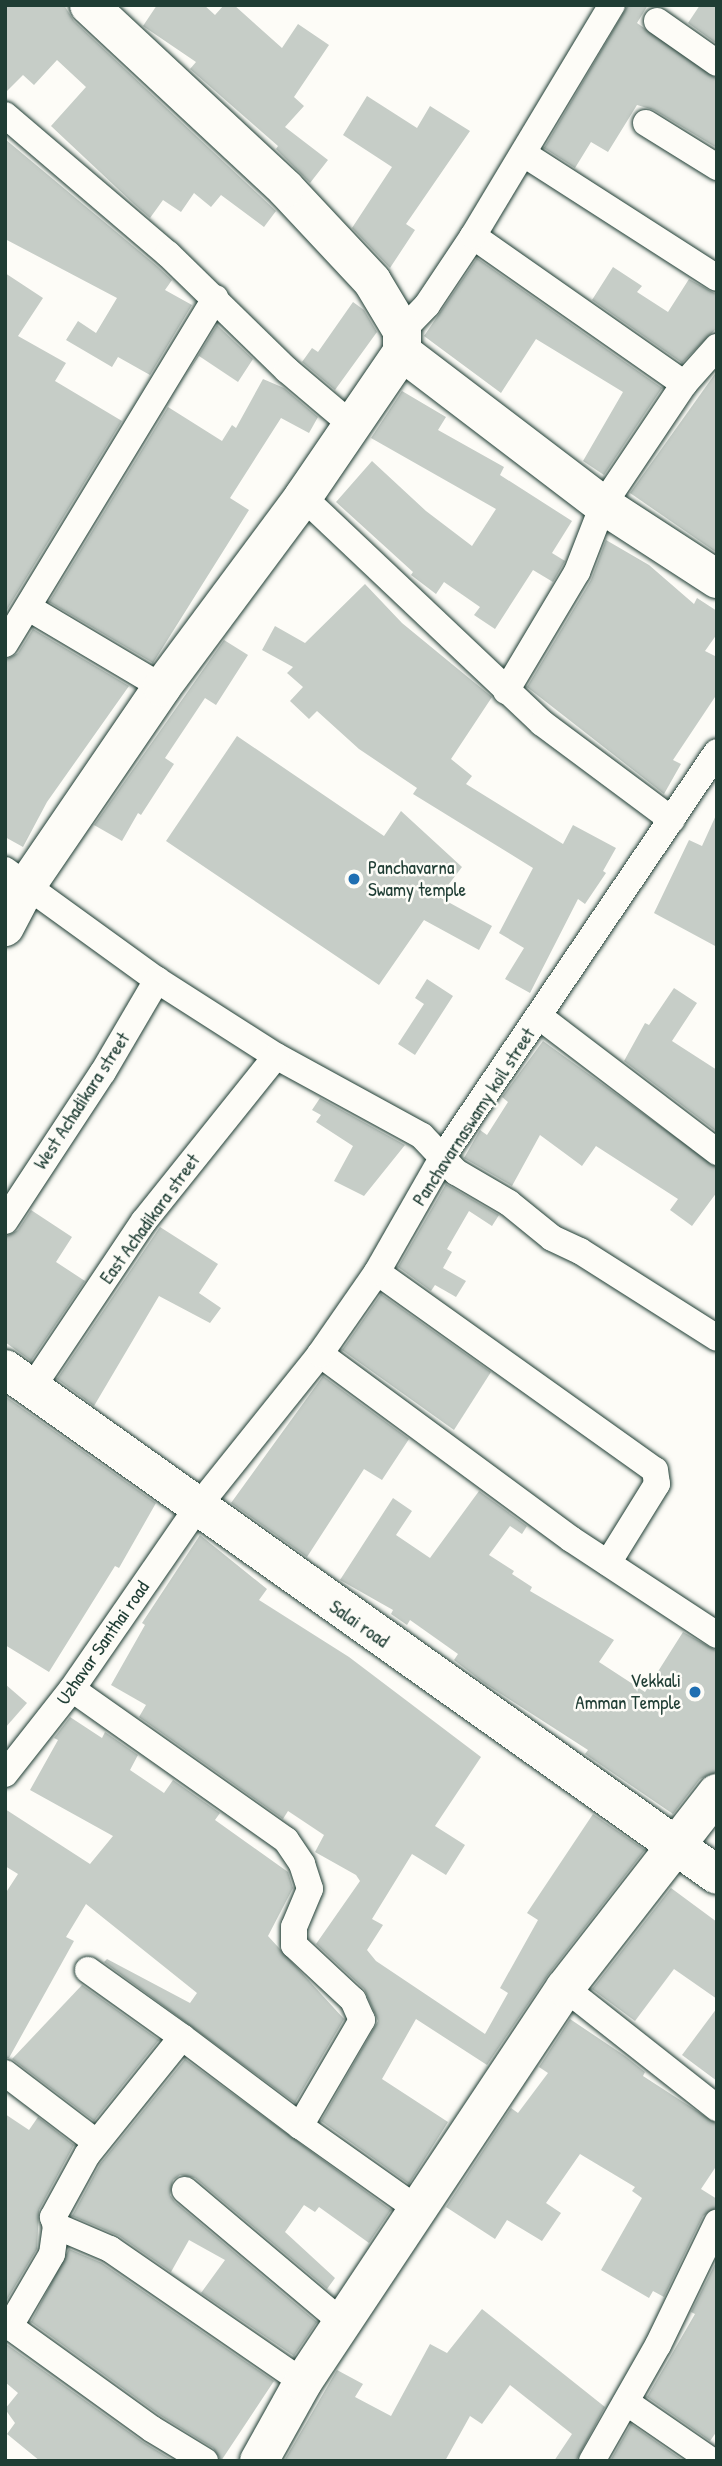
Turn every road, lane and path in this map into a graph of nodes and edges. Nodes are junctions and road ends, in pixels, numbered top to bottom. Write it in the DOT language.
graph roads {
  1 [pos="89,5"];
  2 [pos="612,5"];
  3 [pos="657,21"];
  4 [pos="717,62"];
  5 [pos="5,115"];
  6 [pos="646,123"];
  7 [pos="524,154"];
  8 [pos="717,167"];
  9 [pos="473,236"];
  10 [pos="717,278"];
  11 [pos="215,298"];
  12 [pos="402,341"];
  13 [pos="716,349"];
  14 [pos="684,384"];
  15 [pos="353,426"];
  16 [pos="303,497"];
  17 [pos="603,505"];
  18 [pos="717,579"];
  19 [pos="29,608"];
  20 [pos="5,644"];
  21 [pos="162,687"];
  22 [pos="506,691"];
  23 [pos="717,752"];
  24 [pos="672,820"];
  25 [pos="16,877"];
  26 [pos="5,927"];
  27 [pos="157,980"];
  28 [pos="540,1017"];
  29 [pos="276,1056"];
  30 [pos="717,1152"];
  31 [pos="442,1158"];
  32 [pos="5,1221"];
  33 [pos="377,1272"];
  34 [pos="717,1338"];
  35 [pos="320,1354"];
  36 [pos="14,1379"];
  37 [pos="196,1509"];
  38 [pos="608,1563"];
  39 [pos="717,1634"];
  40 [pos="72,1689"];
  41 [pos="5,1774"];
  42 [pos="717,1793"];
  43 [pos="677,1849"];
  44 [pos="717,1875"];
  45 [pos="88,1970"];
  46 [pos="565,1988"];
  47 [pos="182,2037"];
  48 [pos="5,2073"];
  49 [pos="717,2108"];
  50 [pos="300,2126"];
  51 [pos="96,2142"];
  52 [pos="185,2190"];
  53 [pos="416,2208"];
  54 [pos="717,2223"];
  55 [pos="56,2226"];
  56 [pos="343,2323"];
  57 [pos="8,2324"];
  58 [pos="303,2382"];
  59 [pos="626,2402"];
  60 [pos="205,2461"];
  61 [pos="259,2461"];
  62 [pos="592,2461"];
  63 [pos="712,2461"];
  1 -- 12 [label="main road"];
  2 -- 7 [label="street"];
  3 -- 4 [label="street"];
  5 -- 11 [label="street"];
  6 -- 8 [label="street"];
  7 -- 9 [label="street"];
  7 -- 10 [label="street"];
  9 -- 12 [label="street"];
  9 -- 14 [label="street"];
  11 -- 15 [label="street"];
  11 -- 19 [label="street"];
  12 -- 15 [label="main road"];
  12 -- 17 [label="main road"];
  13 -- 14 [label="street"];
  14 -- 17 [label="street"];
  15 -- 16 [label="main road"];
  16 -- 21 [label="main road"];
  16 -- 22 [label="street"];
  17 -- 18 [label="main road"];
  17 -- 22 [label="street"];
  19 -- 20 [label="street"];
  19 -- 21 [label="street"];
  21 -- 25 [label="main road"];
  22 -- 24 [label="street"];
  23 -- 24 [label="street, Panchavarnaswamy koil street"];
  24 -- 28 [label="street, Panchavarnaswamy koil street"];
  25 -- 26 [label="main road"];
  25 -- 27 [label="street"];
  27 -- 29 [label="street"];
  27 -- 32 [label="street, West Achadikara street"];
  28 -- 30 [label="street"];
  28 -- 31 [label="street, Panchavarnaswamy koil street"];
  29 -- 31 [label="street"];
  29 -- 36 [label="street, East Achadikara street"];
  31 -- 33 [label="street, Panchavarnaswamy koil street"];
  31 -- 34 [label="street"];
  33 -- 35 [label="street, Panchavarnaswamy koil street"];
  33 -- 38 [label="street"];
  35 -- 37 [label="street, Panchavarnaswamy koil street"];
  35 -- 38 [label="street"];
  36 -- 37 [label="main road, Salai road"];
  37 -- 40 [label="street, Uzhavar Santhai road"];
  37 -- 43 [label="main road, Salai road"];
  38 -- 39 [label="street"];
  40 -- 41 [label="street, Uzhavar Santhai road"];
  40 -- 50 [label="street"];
  42 -- 43 [label="main road"];
  43 -- 44 [label="main road, Salai road"];
  43 -- 46 [label="main road"];
  45 -- 47 [label="street"];
  46 -- 49 [label="street"];
  46 -- 53 [label="main road"];
  47 -- 50 [label="street"];
  47 -- 51 [label="street"];
  48 -- 51 [label="street"];
  50 -- 53 [label="street"];
  51 -- 55 [label="street"];
  52 -- 56 [label="street"];
  53 -- 56 [label="main road"];
  54 -- 59 [label="street"];
  55 -- 57 [label="street"];
  55 -- 58 [label="street"];
  56 -- 58 [label="main road"];
  57 -- 60 [label="street"];
  58 -- 61 [label="main road"];
  59 -- 62 [label="street"];
  59 -- 63 [label="street"];
}
